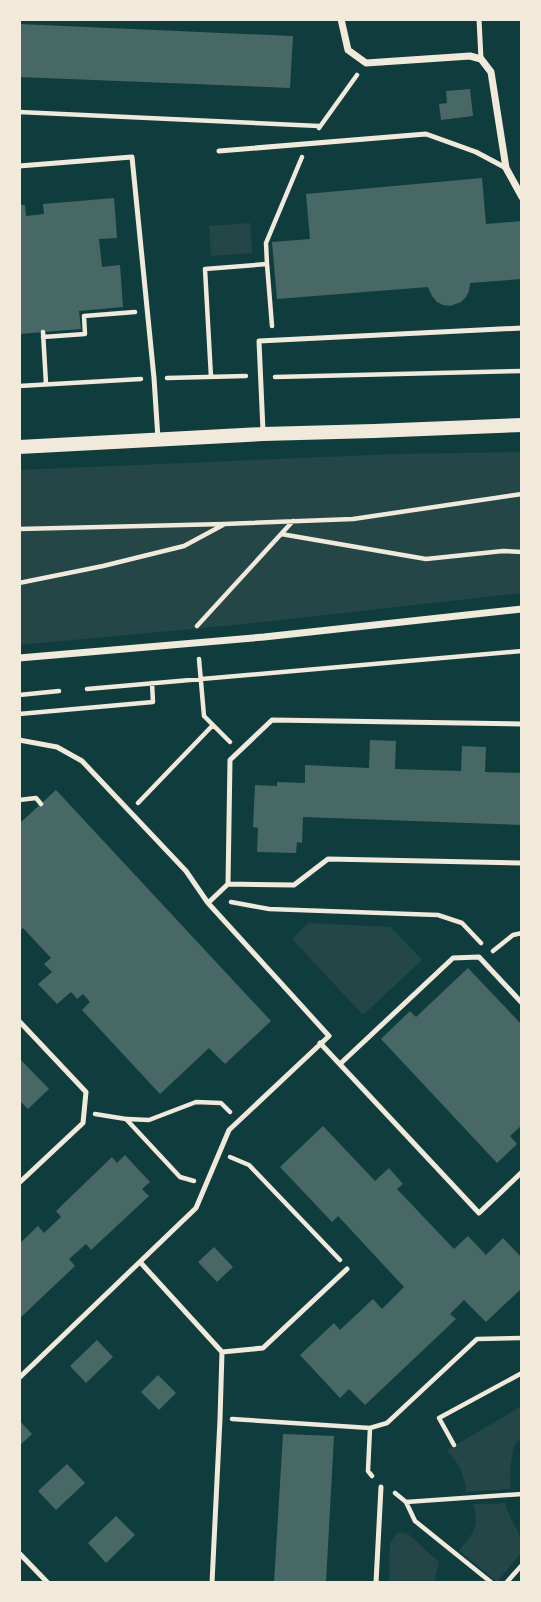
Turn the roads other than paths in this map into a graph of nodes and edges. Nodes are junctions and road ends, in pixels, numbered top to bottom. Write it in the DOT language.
graph roads {
  1 [pos="341,19"];
  2 [pos="479,19"];
  3 [pos="481,59"];
  4 [pos="219,151"];
  5 [pos="19,166"];
  6 [pos="506,167"];
  7 [pos="522,197"];
  8 [pos="522,328"];
  9 [pos="522,425"];
  10 [pos="263,434"];
  11 [pos="159,440"];
  12 [pos="19,447"];
  13 [pos="522,609"];
  14 [pos="19,658"];
  15 [pos="522,724"];
  16 [pos="19,740"];
  17 [pos="522,863"];
  18 [pos="228,884"];
  19 [pos="210,900"];
  20 [pos="522,1003"];
  21 [pos="19,1021"];
  22 [pos="320,1043"];
  23 [pos="340,1065"];
  24 [pos="522,1172"];
  25 [pos="19,1182"];
  26 [pos="140,1262"];
  27 [pos="347,1269"];
  28 [pos="222,1352"];
  29 [pos="19,1378"];
  30 [pos="381,1487"];
  31 [pos="19,1553"];
  32 [pos="48,1583"];
  33 [pos="212,1583"];
  34 [pos="376,1583"];
  1 -- 3 [label="street"];
  2 -- 3 [label="lane"];
  3 -- 6 [label="street"];
  4 -- 6 [label="lane"];
  5 -- 11 [label="lane"];
  6 -- 7 [label="street"];
  8 -- 10 [label="lane"];
  9 -- 10 [label="main road"];
  10 -- 11 [label="main road"];
  11 -- 12 [label="main road"];
  13 -- 14 [label="street"];
  15 -- 18 [label="lane"];
  16 -- 19 [label="lane"];
  17 -- 18 [label="lane"];
  18 -- 19 [label="lane"];
  19 -- 22 [label="lane"];
  20 -- 23 [label="lane"];
  21 -- 25 [label="lane"];
  22 -- 23 [label="lane"];
  22 -- 26 [label="lane"];
  23 -- 24 [label="lane"];
  26 -- 28 [label="lane"];
  26 -- 29 [label="lane"];
  27 -- 28 [label="lane"];
  28 -- 33 [label="lane"];
  30 -- 34 [label="lane"];
  31 -- 32 [label="lane"];
}
